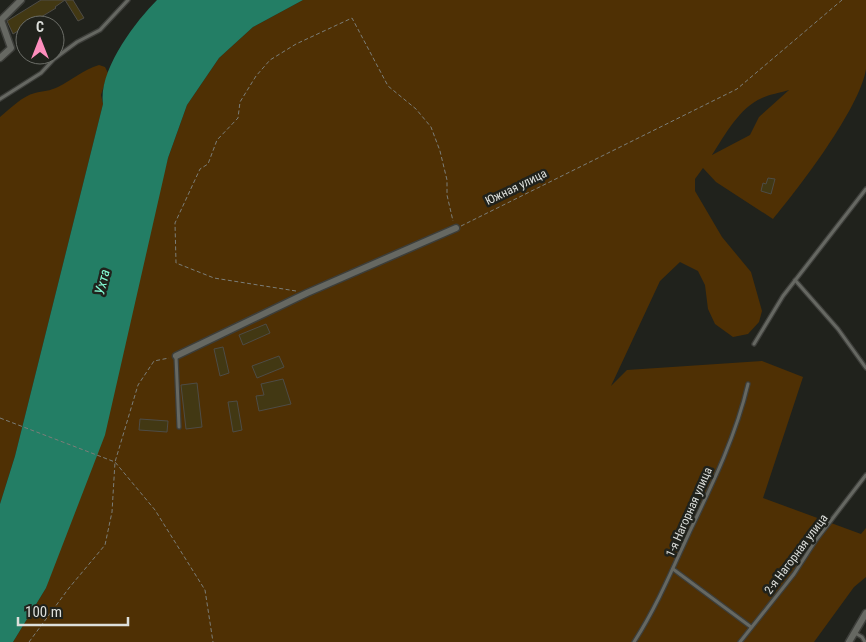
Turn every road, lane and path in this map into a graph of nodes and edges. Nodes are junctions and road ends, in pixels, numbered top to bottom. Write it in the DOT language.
graph roads {
  1 [pos="21,0"];
  2 [pos="128,0"];
  3 [pos="842,0"];
  4 [pos="0,20"];
  5 [pos="0,58"];
  6 [pos="0,99"];
  7 [pos="866,189"];
  8 [pos="456,228"];
  9 [pos="795,280"];
  10 [pos="307,293"];
  11 [pos="754,344"];
  12 [pos="176,356"];
  13 [pos="866,368"];
  14 [pos="748,384"];
  15 [pos="0,418"];
  16 [pos="179,427"];
  17 [pos="115,462"];
  18 [pos="866,476"];
  19 [pos="673,569"];
  20 [pos="866,613"];
  21 [pos="751,627"];
  22 [pos="854,633"];
  23 [pos="29,642"];
  24 [pos="213,642"];
  25 [pos="634,642"];
  26 [pos="740,642"];
  27 [pos="849,642"];
  28 [pos="865,642"];
  1 -- 4 [label="street"];
  2 -- 6 [label="lane"];
  3 -- 8 [label="path, Южная улица"];
  4 -- 5 [label="street"];
  7 -- 9 [label="lane"];
  8 -- 10 [label="street"];
  8 -- 10 [label="path"];
  9 -- 11 [label="lane"];
  9 -- 13 [label="lane"];
  10 -- 12 [label="street"];
  12 -- 16 [label="lane"];
  12 -- 17 [label="path"];
  14 -- 19 [label="lane, 1-я Нагорная улица"];
  15 -- 17 [label="path"];
  17 -- 23 [label="path"];
  17 -- 24 [label="path"];
  18 -- 21 [label="lane, 2-я Нагорная улица"];
  19 -- 21 [label="lane"];
  19 -- 25 [label="lane, 1-я Нагорная улица"];
  20 -- 22 [label="street"];
  21 -- 26 [label="lane, 2-я Нагорная улица"];
  22 -- 27 [label="street"];
  22 -- 28 [label="lane"];
}
